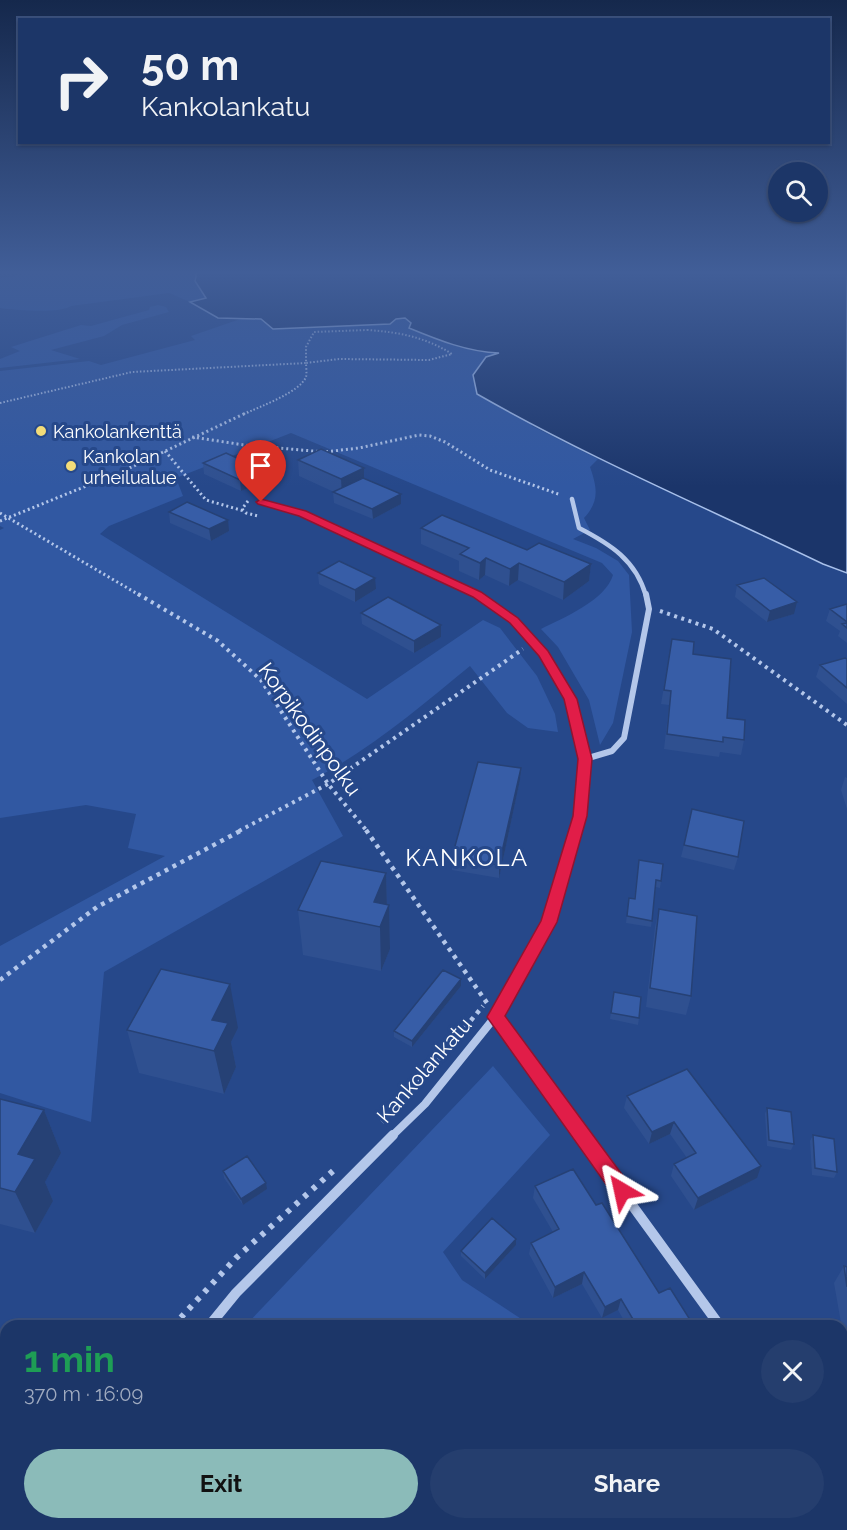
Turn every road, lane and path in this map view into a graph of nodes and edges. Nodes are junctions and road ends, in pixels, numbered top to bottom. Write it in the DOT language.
graph roads {
  1 [pos="307,343"];
  2 [pos="428,343"];
  3 [pos="306,363"];
  4 [pos="0,403"];
  5 [pos="191,436"];
  6 [pos="165,451"];
  7 [pos="250,498"];
  8 [pos="572,499"];
  9 [pos="261,502"];
  10 [pos="244,511"];
  11 [pos="0,513"];
  12 [pos="265,516"];
  13 [pos="7,518"];
  14 [pos="0,521"];
  15 [pos="649,609"];
  16 [pos="518,640"];
  17 [pos="525,647"];
  18 [pos="532,655"];
  19 [pos="847,725"];
  20 [pos="585,759"];
  21 [pos="328,784"];
  22 [pos="0,980"];
  23 [pos="492,992"];
  24 [pos="486,1002"];
  25 [pos="495,1017"];
  26 [pos="379,1125"];
  27 [pos="339,1165"];
  28 [pos="179,1320"];
  29 [pos="213,1320"];
  30 [pos="716,1320"];
  1 -- 3 [label="path"];
  2 -- 3 [label="path"];
  3 -- 4 [label="path"];
  3 -- 5 [label="path"];
  5 -- 6 [label="path"];
  5 -- 8 [label="path"];
  6 -- 10 [label="path"];
  6 -- 13 [label="path"];
  7 -- 10 [label="path"];
  8 -- 15 [label="street"];
  9 -- 20 [label="street, Kankolankatu"];
  10 -- 12 [label="path"];
  11 -- 13 [label="path, Korpikodinpolku"];
  13 -- 14 [label="path"];
  13 -- 21 [label="path, Korpikodinpolku"];
  15 -- 19 [label="path"];
  15 -- 20 [label="street"];
  16 -- 17 [label="path"];
  17 -- 18 [label="path"];
  17 -- 21 [label="path"];
  20 -- 25 [label="street, Kankolankatu"];
  21 -- 22 [label="path"];
  21 -- 24 [label="path, Korpikodinpolku"];
  23 -- 24 [label="path"];
  24 -- 25 [label="path, Korpikodinpolku"];
  24 -- 26 [label="path"];
  25 -- 29 [label="street, Kankolankatu"];
  25 -- 30 [label="street"];
  27 -- 28 [label="path"];
}
